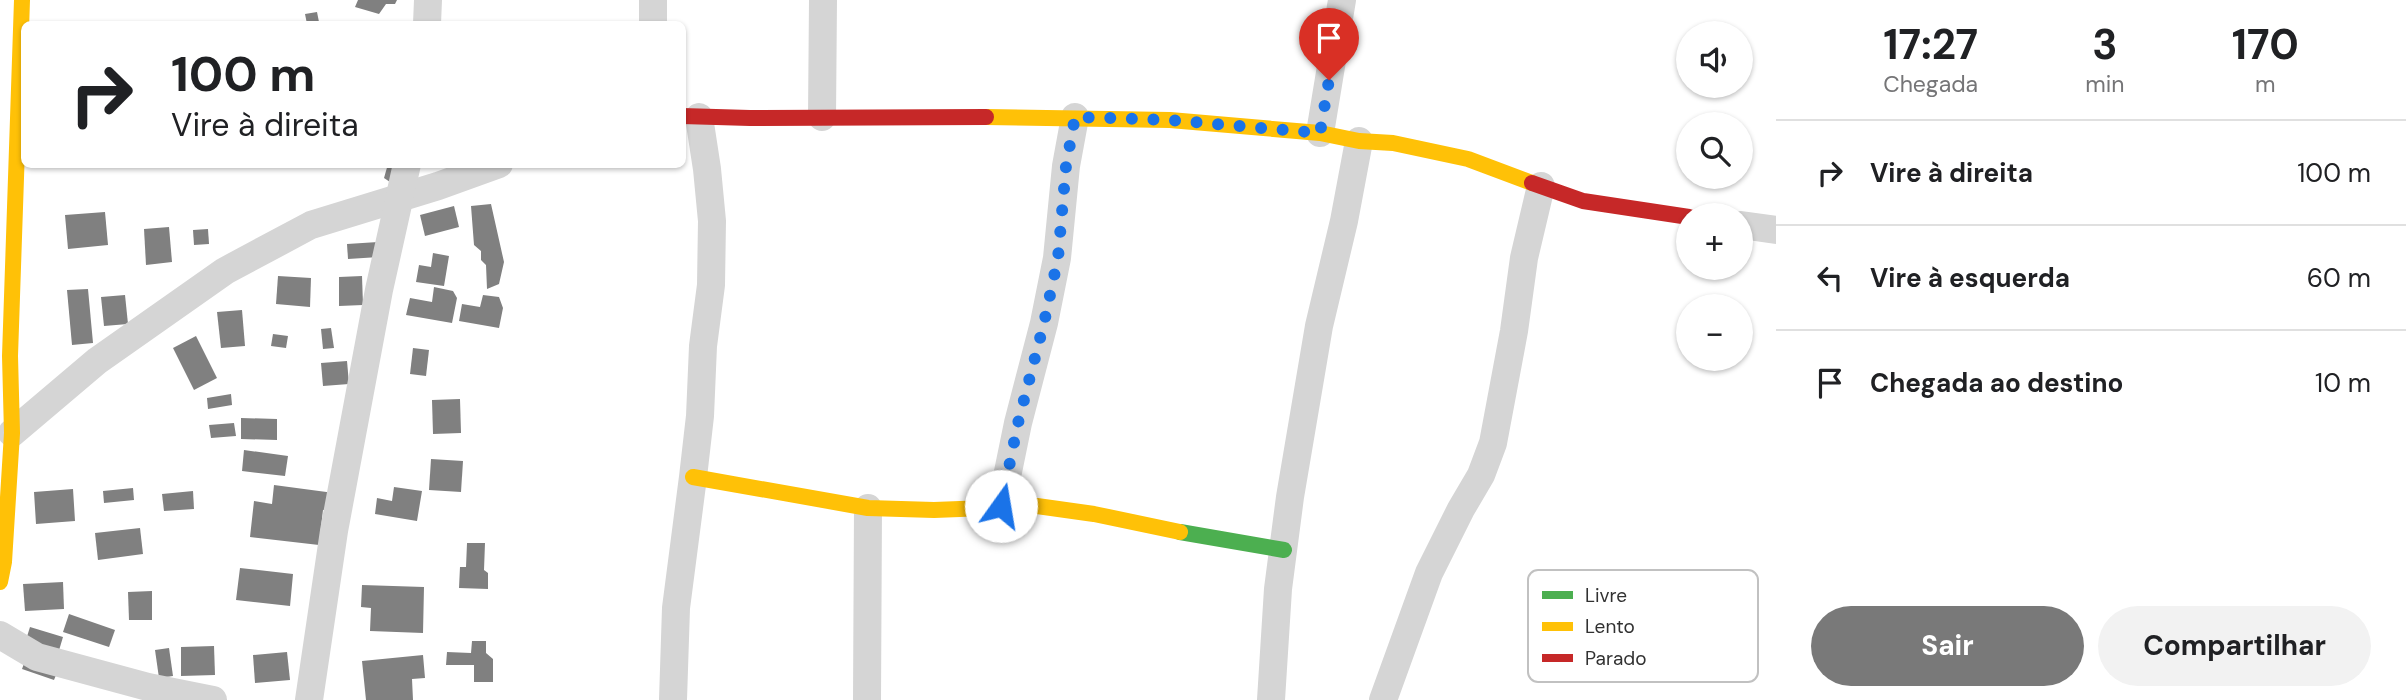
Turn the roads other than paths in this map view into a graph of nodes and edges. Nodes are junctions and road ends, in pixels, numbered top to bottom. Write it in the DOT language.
graph roads {
  1 [pos="22,0"];
  2 [pos="428,0"];
  3 [pos="653,0"];
  4 [pos="823,0"];
  5 [pos="1342,0"];
  6 [pos="427,21"];
  7 [pos="653,21"];
  8 [pos="15,62"];
  9 [pos="691,116"];
  10 [pos="822,117"];
  11 [pos="1075,117"];
  12 [pos="1320,133"];
  13 [pos="1359,141"];
  14 [pos="406,168"];
  15 [pos="487,168"];
  16 [pos="1541,186"];
  17 [pos="401,197"];
  18 [pos="1676,215"];
  19 [pos="1753,227"];
  20 [pos="1776,230"];
  21 [pos="12,433"];
  22 [pos="693,477"];
  23 [pos="1001,506"];
  24 [pos="868,508"];
  25 [pos="1284,550"];
  26 [pos="0,582"];
  27 [pos="0,635"];
  28 [pos="213,700"];
  29 [pos="309,700"];
  30 [pos="673,700"];
  31 [pos="867,700"];
  32 [pos="1271,700"];
  33 [pos="1383,700"];
  1 -- 8 [label="street"];
  2 -- 6 [label="street"];
  3 -- 7 [label="street"];
  4 -- 10 [label="street"];
  5 -- 12 [label="street"];
  8 -- 21 [label="street"];
  9 -- 10 [label="street"];
  9 -- 22 [label="street"];
  10 -- 11 [label="street"];
  11 -- 12 [label="street"];
  11 -- 23 [label="street"];
  12 -- 13 [label="street"];
  13 -- 16 [label="street"];
  13 -- 25 [label="street"];
  14 -- 17 [label="street"];
  15 -- 17 [label="street"];
  16 -- 18 [label="street"];
  16 -- 33 [label="street"];
  17 -- 21 [label="street"];
  17 -- 29 [label="street"];
  19 -- 20 [label="street"];
  21 -- 26 [label="street"];
  22 -- 24 [label="street"];
  22 -- 30 [label="street"];
  23 -- 24 [label="street"];
  23 -- 25 [label="street"];
  24 -- 31 [label="street"];
  25 -- 32 [label="street"];
  27 -- 28 [label="street"];
}
